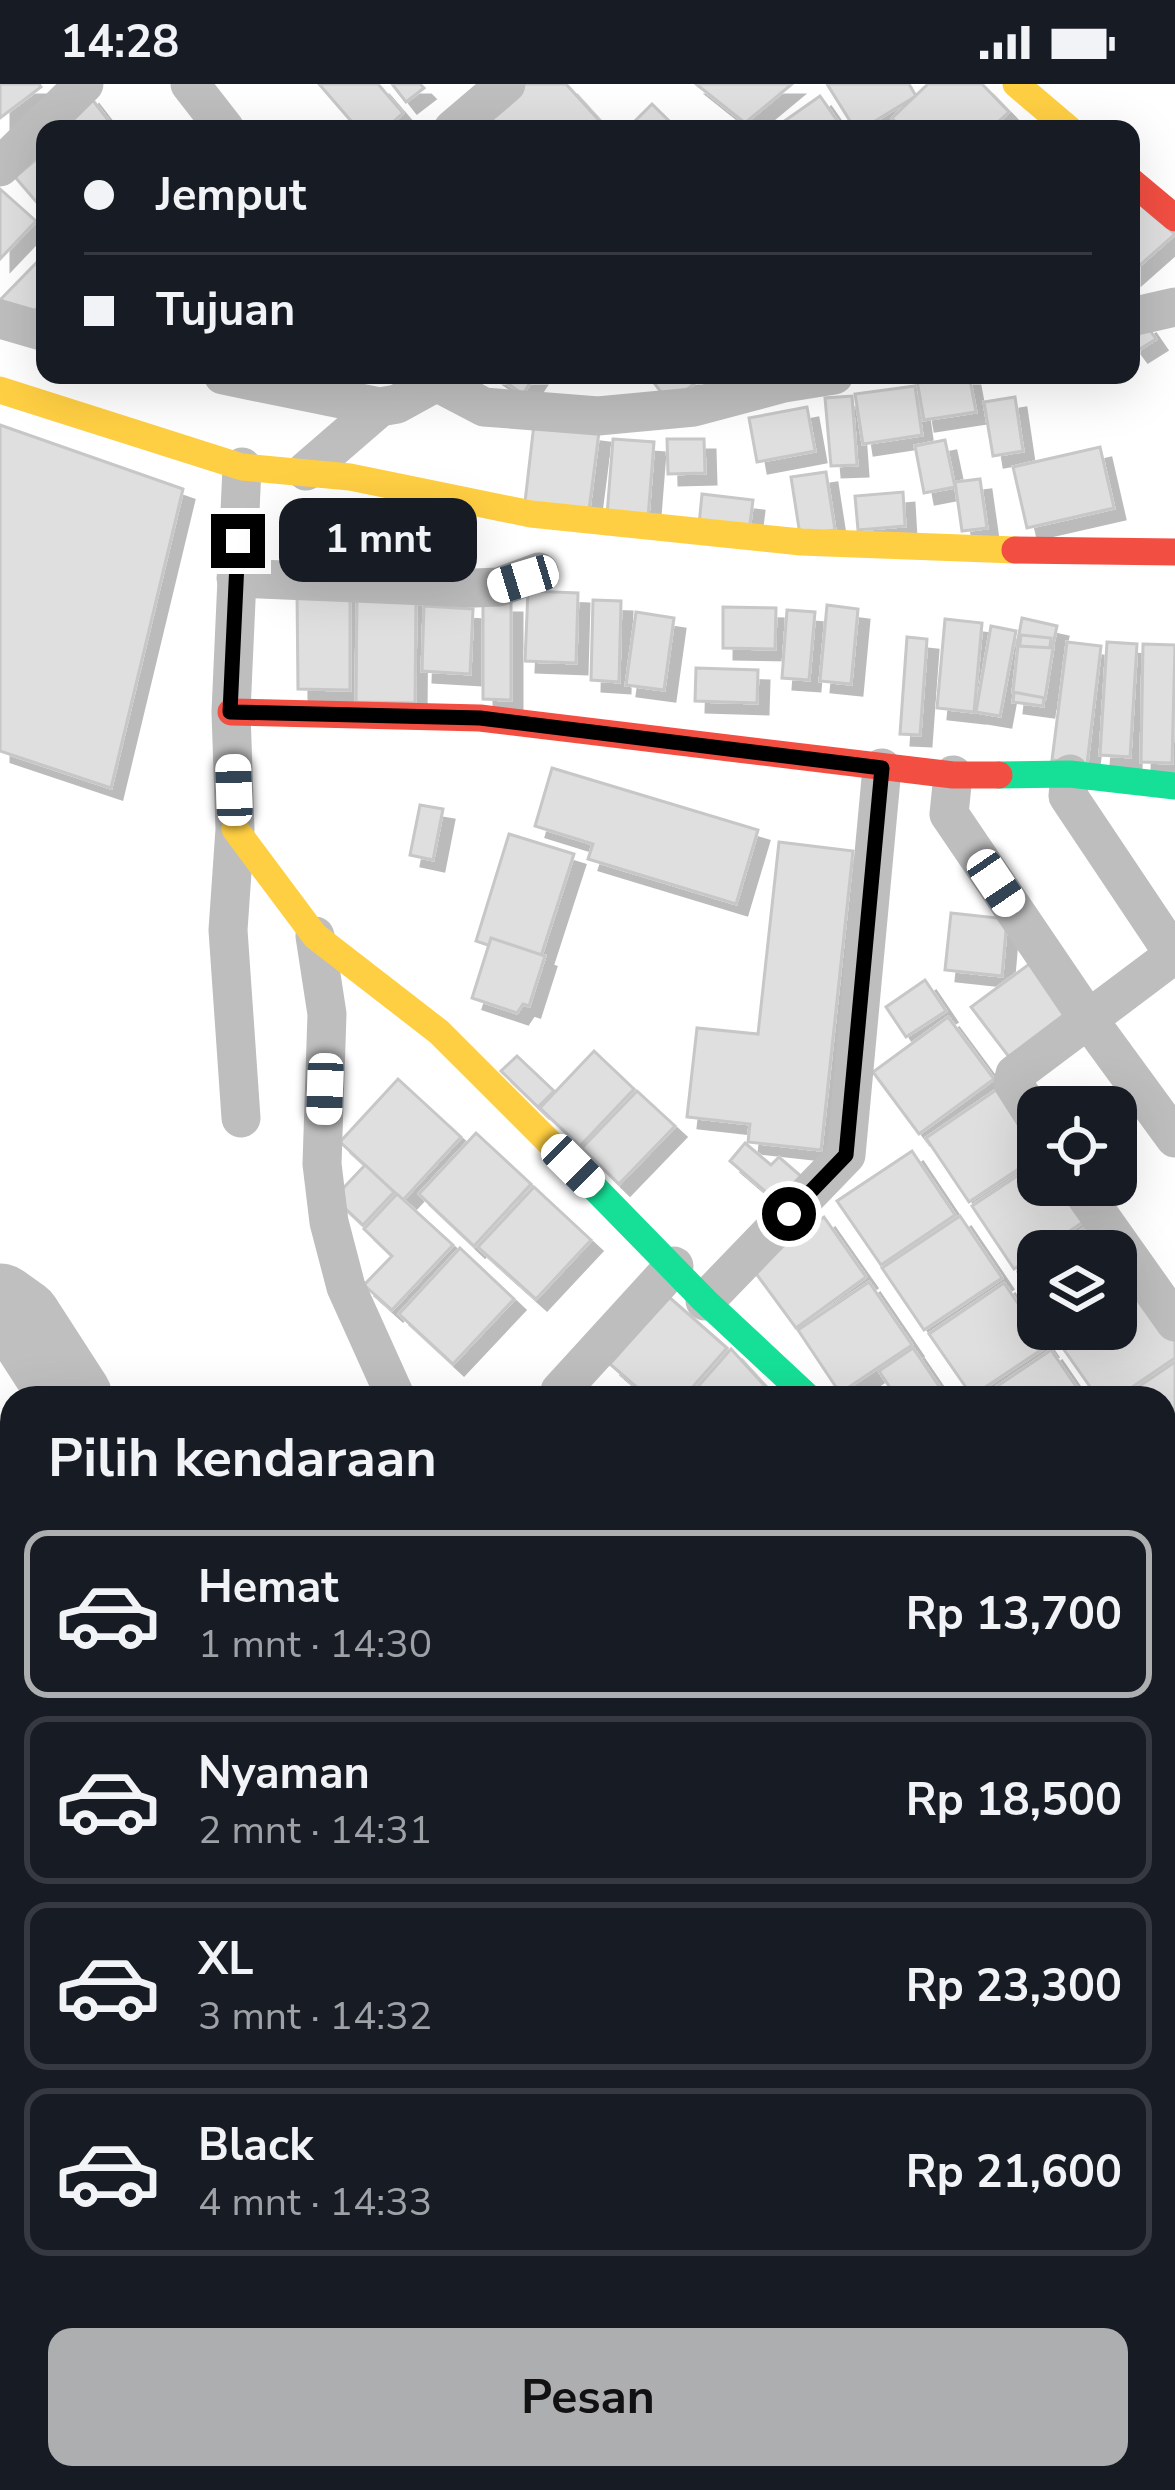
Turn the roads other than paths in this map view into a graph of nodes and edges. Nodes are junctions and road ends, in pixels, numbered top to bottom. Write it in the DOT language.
graph roads {
  1 [pos="84,84"];
  2 [pos="190,84"];
  3 [pos="506,84"];
  4 [pos="1038,89"];
  5 [pos="47,120"];
  6 [pos="218,120"];
  7 [pos="464,120"];
  8 [pos="1062,120"];
  9 [pos="36,131"];
  10 [pos="0,166"];
  11 [pos="1140,189"];
  12 [pos="1175,218"];
  13 [pos="1175,307"];
  14 [pos="1140,315"];
  15 [pos="0,319"];
  16 [pos="36,329"];
  17 [pos="267,384"];
  18 [pos="422,384"];
  19 [pos="441,384"];
  20 [pos="780,384"];
  21 [pos="0,390"];
  22 [pos="380,407"];
  23 [pos="242,467"];
  24 [pos="306,471"];
  25 [pos="1175,552"];
  26 [pos="539,572"];
  27 [pos="236,578"];
  28 [pos="230,712"];
  29 [pos="882,768"];
  30 [pos="1070,774"];
  31 [pos="953,775"];
  32 [pos="1175,786"];
  33 [pos="235,829"];
  34 [pos="315,936"];
  35 [pos="1175,955"];
  36 [pos="1088,1019"];
  37 [pos="1017,1090"];
  38 [pos="241,1118"];
  39 [pos="1175,1138"];
  40 [pos="1093,1206"];
  41 [pos="674,1265"];
  42 [pos="705,1301"];
  43 [pos="1175,1322"];
  44 [pos="391,1386"];
  45 [pos="565,1386"];
  46 [pos="796,1386"];
  1 -- 5 [label="street"];
  2 -- 6 [label="street"];
  3 -- 7 [label="street"];
  4 -- 8 [label="street"];
  9 -- 10 [label="street"];
  11 -- 12 [label="street"];
  13 -- 14 [label="street"];
  15 -- 16 [label="street"];
  17 -- 22 [label="street"];
  18 -- 22 [label="street"];
  19 -- 20 [label="street"];
  21 -- 23 [label="street"];
  22 -- 24 [label="street"];
  23 -- 24 [label="street"];
  23 -- 27 [label="street"];
  24 -- 25 [label="street"];
  26 -- 27 [label="street"];
  27 -- 28 [label="street"];
  28 -- 29 [label="street"];
  28 -- 33 [label="street"];
  29 -- 31 [label="street"];
  29 -- 42 [label="street"];
  30 -- 31 [label="street"];
  30 -- 32 [label="street"];
  30 -- 35 [label="street"];
  31 -- 36 [label="street"];
  33 -- 34 [label="street"];
  33 -- 38 [label="street"];
  34 -- 41 [label="street"];
  34 -- 44 [label="street"];
  35 -- 36 [label="street"];
  36 -- 37 [label="street"];
  36 -- 39 [label="street"];
  40 -- 43 [label="street"];
  41 -- 42 [label="street"];
  41 -- 45 [label="street"];
  42 -- 46 [label="street"];
}
